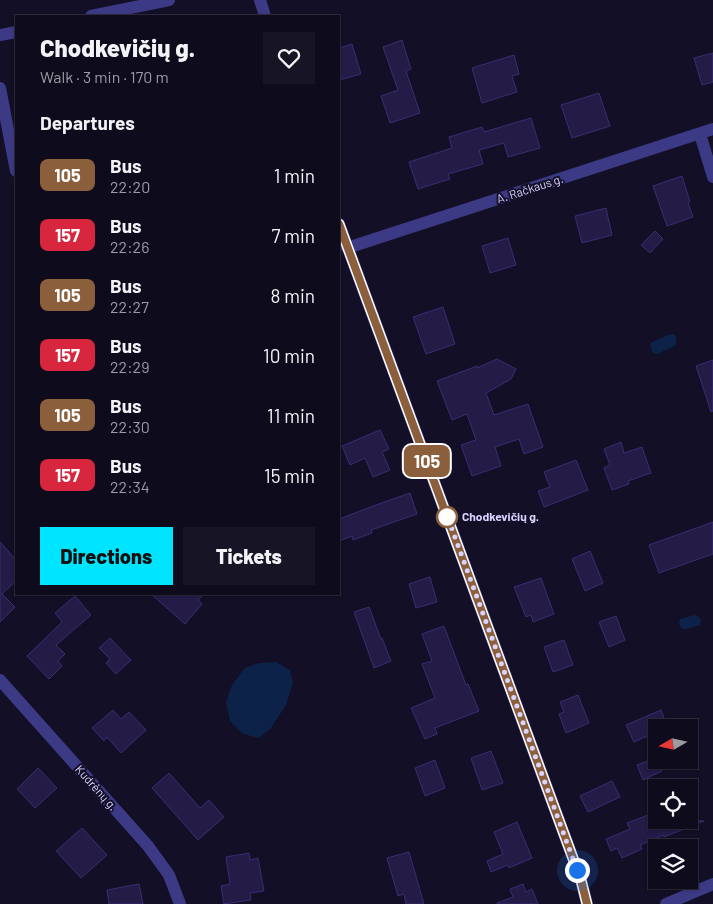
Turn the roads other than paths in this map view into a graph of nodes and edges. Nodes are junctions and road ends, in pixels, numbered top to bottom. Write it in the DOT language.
graph roads {
  1 [pos="169,0"];
  2 [pos="260,0"];
  3 [pos="96,15"];
  4 [pos="265,15"];
  5 [pos="15,32"];
  6 [pos="0,35"];
  7 [pos="0,88"];
  8 [pos="713,129"];
  9 [pos="700,134"];
  10 [pos="15,166"];
  11 [pos="713,177"];
  12 [pos="340,227"];
  13 [pos="347,248"];
  14 [pos="0,680"];
  15 [pos="713,884"];
  16 [pos="180,904"];
  17 [pos="587,904"];
  18 [pos="666,904"];
  1 -- 3 [label="street"];
  2 -- 4 [label="street"];
  5 -- 6 [label="street"];
  7 -- 10 [label="street"];
  8 -- 9 [label="street, A. Račkaus g."];
  9 -- 11 [label="street"];
  9 -- 13 [label="street, A. Račkaus g."];
  12 -- 13 [label="street"];
  13 -- 17 [label="street"];
  14 -- 16 [label="street, Kudrėnų g."];
  15 -- 18 [label="street"];
}
